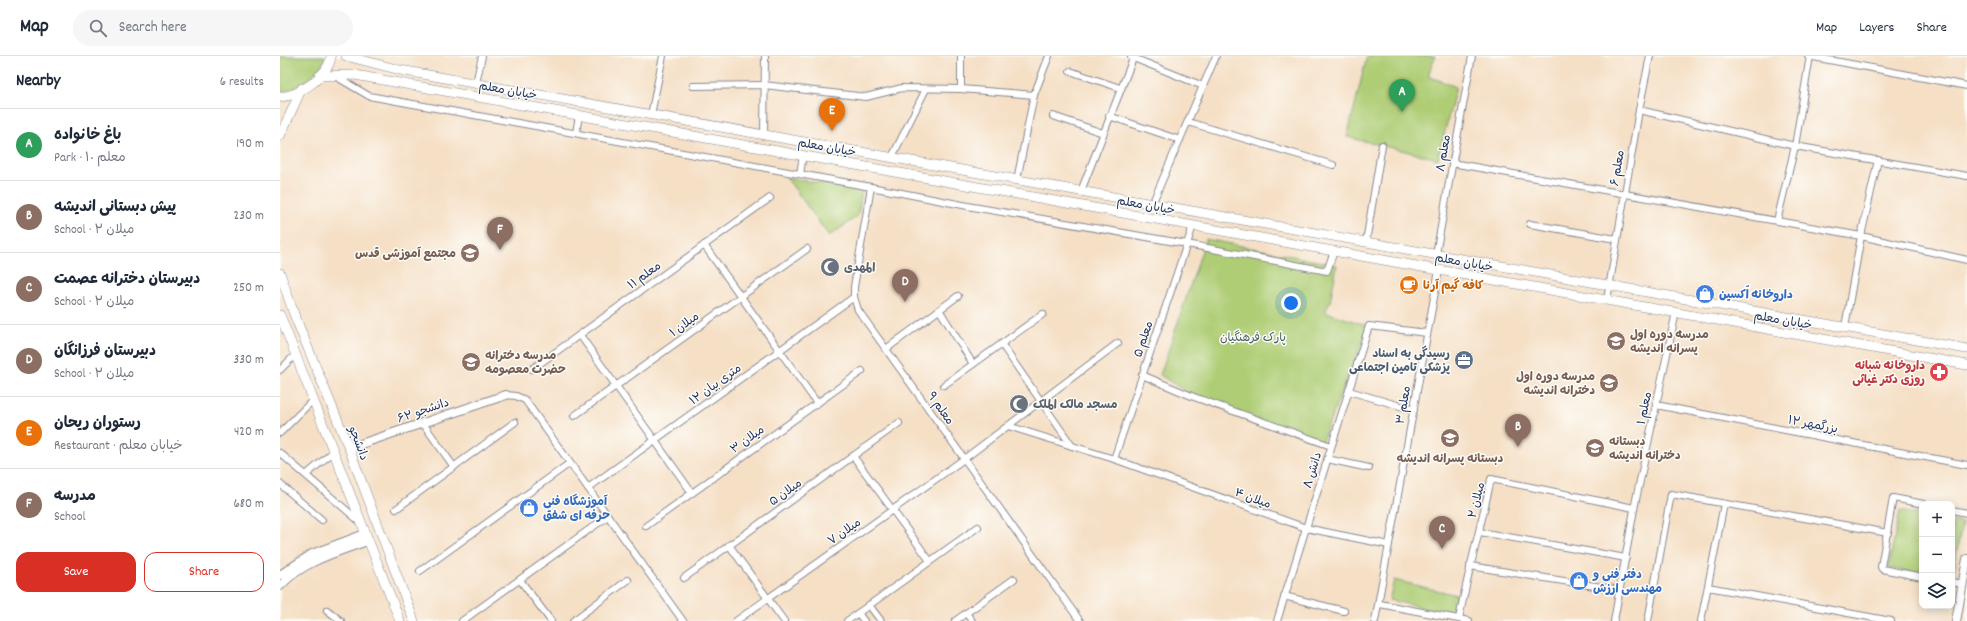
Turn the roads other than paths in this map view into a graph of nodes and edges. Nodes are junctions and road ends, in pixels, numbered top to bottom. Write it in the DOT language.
graph roads {
  1 [pos="331,56"];
  2 [pos="346,56"];
  3 [pos="482,56"];
  4 [pos="663,56"];
  5 [pos="765,56"];
  6 [pos="961,56"];
  7 [pos="1049,56"];
  8 [pos="1216,56"];
  9 [pos="1472,56"];
  10 [pos="1650,56"];
  11 [pos="1810,56"];
  12 [pos="1132,57"];
  13 [pos="400,70"];
  14 [pos="1070,71"];
  15 [pos="319,76"];
  16 [pos="334,76"];
  17 [pos="396,82"];
  18 [pos="476,83"];
  19 [pos="764,85"];
  20 [pos="693,86"];
  21 [pos="1203,86"];
  22 [pos="1967,86"];
  23 [pos="302,88"];
  24 [pos="1120,88"];
  25 [pos="926,89"];
  26 [pos="961,89"];
  27 [pos="1034,95"];
  28 [pos="280,97"];
  29 [pos="1639,110"];
  30 [pos="579,115"];
  31 [pos="651,115"];
  32 [pos="1053,116"];
  33 [pos="1109,116"];
  34 [pos="1188,122"];
  35 [pos="715,126"];
  36 [pos="576,133"];
  37 [pos="1103,133"];
  38 [pos="764,135"];
  39 [pos="280,136"];
  40 [pos="712,139"];
  41 [pos="1180,140"];
  42 [pos="1382,145"];
  43 [pos="1795,146"];
  44 [pos="803,155"];
  45 [pos="892,157"];
  46 [pos="1878,160"];
  47 [pos="1452,163"];
  48 [pos="1333,165"];
  49 [pos="800,174"];
  50 [pos="1967,176"];
  51 [pos="1017,180"];
  52 [pos="871,187"];
  53 [pos="1081,191"];
  54 [pos="1624,194"];
  55 [pos="770,198"];
  56 [pos="1152,204"];
  57 [pos="1777,221"];
  58 [pos="1530,224"];
  59 [pos="1193,226"];
  60 [pos="1861,236"];
  61 [pos="1616,239"];
  62 [pos="1366,242"];
  63 [pos="1187,244"];
  64 [pos="704,245"];
  65 [pos="807,249"];
  66 [pos="1334,251"];
  67 [pos="1436,254"];
  68 [pos="1967,260"];
  69 [pos="1439,270"];
  70 [pos="280,274"];
  71 [pos="1608,285"];
  72 [pos="958,296"];
  73 [pos="741,297"];
  74 [pos="854,297"];
  75 [pos="1607,300"];
  76 [pos="940,310"];
  77 [pos="1676,312"];
  78 [pos="294,314"];
  79 [pos="1043,314"];
  80 [pos="281,318"];
  81 [pos="1845,327"];
  82 [pos="1427,333"];
  83 [pos="580,335"];
  84 [pos="1118,343"];
  85 [pos="1002,345"];
  86 [pos="886,349"];
  87 [pos="1967,349"];
  88 [pos="780,351"];
  89 [pos="295,355"];
  90 [pos="973,364"];
  91 [pos="1967,365"];
  92 [pos="532,369"];
  93 [pos="280,370"];
  94 [pos="862,371"];
  95 [pos="1142,375"];
  96 [pos="944,385"];
  97 [pos="616,386"];
  98 [pos="1349,391"];
  99 [pos="506,394"];
  100 [pos="312,400"];
  101 [pos="1041,401"];
  102 [pos="817,403"];
  103 [pos="1656,405"];
  104 [pos="1414,410"];
  105 [pos="574,416"];
  106 [pos="422,422"];
  107 [pos="516,422"];
  108 [pos="899,423"];
  109 [pos="1008,426"];
  110 [pos="280,433"];
  111 [pos="655,441"];
  112 [pos="1072,446"];
  113 [pos="1331,446"];
  114 [pos="349,448"];
  115 [pos="333,452"];
  116 [pos="280,453"];
  117 [pos="853,456"];
  118 [pos="964,459"];
  119 [pos="1114,459"];
  120 [pos="1327,459"];
  121 [pos="570,464"];
  122 [pos="1967,465"];
  123 [pos="454,467"];
  124 [pos="1369,468"];
  125 [pos="306,475"];
  126 [pos="283,486"];
  127 [pos="588,488"];
  128 [pos="692,493"];
  129 [pos="280,494"];
  130 [pos="1919,503"];
  131 [pos="1724,504"];
  132 [pos="1634,508"];
  133 [pos="396,509"];
  134 [pos="892,510"];
  135 [pos="1955,511"];
  136 [pos="1967,513"];
  137 [pos="608,516"];
  138 [pos="322,520"];
  139 [pos="360,522"];
  140 [pos="646,526"];
  141 [pos="978,527"];
  142 [pos="1306,528"];
  143 [pos="1480,532"];
  144 [pos="1888,533"];
  145 [pos="366,538"];
  146 [pos="354,542"];
  147 [pos="729,545"];
  148 [pos="1389,545"];
  149 [pos="1626,558"];
  150 [pos="1967,559"];
  151 [pos="930,561"];
  152 [pos="1470,566"];
  153 [pos="420,571"];
  154 [pos="280,575"];
  155 [pos="1919,576"];
  156 [pos="684,578"];
  157 [pos="1014,579"];
  158 [pos="520,580"];
  159 [pos="628,580"];
  160 [pos="1955,583"];
  161 [pos="1962,584"];
  162 [pos="280,586"];
  163 [pos="1708,587"];
  164 [pos="1620,590"];
  165 [pos="1284,596"];
  166 [pos="768,599"];
  167 [pos="1380,604"];
  168 [pos="870,605"];
  169 [pos="327,610"];
  170 [pos="1344,611"];
  171 [pos="858,613"];
  172 [pos="966,613"];
  173 [pos="1460,619"];
  174 [pos="682,620"];
  175 [pos="341,621"];
  176 [pos="400,621"];
  177 [pos="414,621"];
  178 [pos="462,621"];
  179 [pos="550,621"];
  180 [pos="573,621"];
  181 [pos="736,621"];
  182 [pos="784,621"];
  183 [pos="847,621"];
  184 [pos="864,621"];
  185 [pos="881,621"];
  186 [pos="955,621"];
  187 [pos="972,621"];
  188 [pos="1080,621"];
  189 [pos="1277,621"];
  190 [pos="1375,621"];
  191 [pos="1469,621"];
  192 [pos="1614,621"];
  193 [pos="1648,621"];
  194 [pos="1701,621"];
  195 [pos="1892,621"];
  196 [pos="1956,621"];
  1 -- 15 [label="main road"];
  2 -- 13 [label="main road, خیابان معلم"];
  3 -- 18 [label="street"];
  4 -- 31 [label="street"];
  5 -- 19 [label="street"];
  6 -- 26 [label="street"];
  7 -- 27 [label="street"];
  8 -- 21 [label="street"];
  9 -- 47 [label="street, معلم ۸"];
  10 -- 29 [label="street, معلم ۶"];
  11 -- 22 [label="street"];
  11 -- 43 [label="street"];
  12 -- 21 [label="street"];
  12 -- 24 [label="street"];
  13 -- 17 [label="main road"];
  13 -- 18 [label="main road, خیابان معلم"];
  14 -- 24 [label="street"];
  15 -- 16 [label="main road, خیابان معلم"];
  15 -- 23 [label="main road"];
  16 -- 17 [label="main road, خیابان معلم"];
  16 -- 36 [label="street"];
  17 -- 30 [label="main road, خیابان معلم"];
  18 -- 31 [label="main road, خیابان معلم"];
  19 -- 20 [label="street"];
  19 -- 25 [label="street"];
  19 -- 38 [label="street"];
  21 -- 34 [label="street"];
  23 -- 28 [label="main road"];
  23 -- 39 [label="main road"];
  24 -- 33 [label="street"];
  25 -- 26 [label="street"];
  25 -- 45 [label="street"];
  26 -- 27 [label="street"];
  27 -- 51 [label="street"];
  29 -- 43 [label="street"];
  29 -- 54 [label="street, معلم ۶"];
  30 -- 36 [label="street"];
  30 -- 40 [label="main road, خیابان معلم"];
  31 -- 35 [label="main road, خیابان معلم"];
  32 -- 37 [label="street"];
  33 -- 37 [label="street"];
  33 -- 41 [label="street"];
  34 -- 41 [label="street"];
  34 -- 48 [label="street"];
  35 -- 38 [label="main road, خیابان معلم"];
  35 -- 40 [label="main road"];
  36 -- 49 [label="street"];
  37 -- 53 [label="street"];
  38 -- 45 [label="main road, خیابان معلم"];
  40 -- 44 [label="main road, خیابان معلم"];
  41 -- 56 [label="street"];
  42 -- 62 [label="street"];
  43 -- 46 [label="street"];
  43 -- 57 [label="street"];
  44 -- 49 [label="street"];
  44 -- 59 [label="main road, خیابان معلم"];
  45 -- 51 [label="main road, خیابان معلم"];
  46 -- 50 [label="street"];
  46 -- 60 [label="street"];
  47 -- 54 [label="street"];
  47 -- 67 [label="street, معلم ۸"];
  49 -- 52 [label="street"];
  51 -- 53 [label="main road, خیابان معلم"];
  52 -- 63 [label="street"];
  52 -- 74 [label="street, معلم ۹"];
  53 -- 56 [label="main road, خیابان معلم"];
  54 -- 57 [label="street"];
  54 -- 61 [label="street, معلم ۶"];
  55 -- 64 [label="street, معلم ۱۱"];
  56 -- 62 [label="main road, خیابان معلم"];
  57 -- 60 [label="street"];
  58 -- 61 [label="street"];
  59 -- 63 [label="street, معلم ۵"];
  59 -- 66 [label="main road, خیابان معلم"];
  60 -- 68 [label="street"];
  60 -- 81 [label="street"];
  61 -- 71 [label="street, معلم ۶"];
  62 -- 67 [label="main road, خیابان معلم"];
  63 -- 66 [label="street"];
  63 -- 95 [label="street, معلم ۵"];
  64 -- 73 [label="street"];
  64 -- 83 [label="street, معلم ۱۱"];
  65 -- 73 [label="street, میلان ۱"];
  66 -- 69 [label="main road, خیابان معلم"];
  67 -- 71 [label="main road, خیابان معلم"];
  69 -- 75 [label="main road, خیابان معلم"];
  69 -- 82 [label="street, معلم ۳"];
  70 -- 78 [label="main road, دانشجو"];
  71 -- 75 [label="street, معلم ۶"];
  71 -- 81 [label="main road, خیابان معلم"];
  72 -- 76 [label="street"];
  73 -- 88 [label="street"];
  73 -- 97 [label="street, میلان ۱"];
  74 -- 86 [label="street, معلم ۹"];
  74 -- 88 [label="street, ۱۲ متری بیان"];
  75 -- 77 [label="main road, خیابان معلم"];
  76 -- 86 [label="street"];
  76 -- 90 [label="street"];
  77 -- 91 [label="main road, خیابان معلم"];
  77 -- 103 [label="street, معلم ۱"];
  78 -- 80 [label="main road"];
  78 -- 114 [label="main road, دانشجو"];
  79 -- 85 [label="street"];
  80 -- 89 [label="main road"];
  81 -- 87 [label="main road, خیابان معلم"];
  82 -- 98 [label="street, دانش ۸"];
  82 -- 104 [label="street, معلم ۳"];
  83 -- 92 [label="street, معلم ۱۱"];
  83 -- 97 [label="street"];
  84 -- 101 [label="street"];
  85 -- 90 [label="street"];
  85 -- 101 [label="street"];
  86 -- 118 [label="street, معلم ۹"];
  88 -- 102 [label="street"];
  88 -- 111 [label="street, ۱۲ متری بیان"];
  89 -- 93 [label="street"];
  89 -- 100 [label="main road"];
  90 -- 96 [label="street"];
  94 -- 102 [label="street, میلان ۳"];
  95 -- 113 [label="street"];
  95 -- 119 [label="street, معلم ۵"];
  97 -- 105 [label="street, میلان ۱"];
  97 -- 111 [label="street"];
  98 -- 104 [label="street"];
  98 -- 113 [label="street, دانش ۸"];
  99 -- 106 [label="street, دانشجو ۶۲"];
  99 -- 121 [label="street"];
  100 -- 110 [label="street"];
  100 -- 115 [label="main road"];
  101 -- 109 [label="street, میلان ۷"];
  101 -- 112 [label="street"];
  102 -- 128 [label="street, میلان ۳"];
  103 -- 122 [label="street, بزرگمهر ۱۲"];
  103 -- 132 [label="street, معلم ۱"];
  104 -- 148 [label="street, معلم ۳"];
  106 -- 114 [label="street, دانشجو ۶۲"];
  106 -- 123 [label="street"];
  107 -- 123 [label="street"];
  108 -- 117 [label="street, میلان ۵"];
  109 -- 112 [label="street, میلان ۴"];
  109 -- 118 [label="street, میلان ۷"];
  111 -- 127 [label="street, ۱۲ متری بیان"];
  111 -- 128 [label="street"];
  112 -- 119 [label="street, میلان ۴"];
  113 -- 120 [label="street, دانش ۸"];
  114 -- 177 [label="main road, دانشجو"];
  115 -- 125 [label="street"];
  115 -- 139 [label="main road"];
  116 -- 125 [label="street"];
  117 -- 134 [label="street"];
  117 -- 147 [label="street, میلان ۵"];
  118 -- 134 [label="street, میلان ۷"];
  118 -- 188 [label="street, معلم ۹"];
  119 -- 142 [label="street, میلان ۴"];
  120 -- 124 [label="street"];
  120 -- 142 [label="street, دانش ۸"];
  121 -- 127 [label="street"];
  121 -- 153 [label="street"];
  123 -- 133 [label="street"];
  125 -- 139 [label="street"];
  126 -- 129 [label="street"];
  126 -- 138 [label="street"];
  127 -- 137 [label="street"];
  128 -- 140 [label="street, میلان ۳"];
  130 -- 144 [label="street"];
  131 -- 144 [label="street"];
  131 -- 163 [label="street"];
  131 -- 193 [label="street"];
  132 -- 143 [label="street, میلان ۲"];
  132 -- 149 [label="street, معلم ۱"];
  134 -- 151 [label="street"];
  134 -- 166 [label="street, میلان ۷"];
  135 -- 136 [label="street"];
  137 -- 158 [label="street"];
  137 -- 174 [label="street"];
  139 -- 145 [label="main road"];
  141 -- 151 [label="street"];
  142 -- 148 [label="street, میلان ۴"];
  142 -- 165 [label="street, دانش ۸"];
  143 -- 149 [label="street"];
  143 -- 152 [label="street, میلان ۲"];
  144 -- 155 [label="street"];
  145 -- 146 [label="street"];
  145 -- 176 [label="main road"];
  146 -- 154 [label="street"];
  146 -- 162 [label="street"];
  147 -- 156 [label="street, میلان ۵"];
  147 -- 166 [label="street"];
  148 -- 167 [label="street, معلم ۳"];
  149 -- 164 [label="street, معلم ۱"];
  150 -- 161 [label="street"];
  151 -- 168 [label="street"];
  152 -- 164 [label="street"];
  152 -- 173 [label="street, میلان ۲"];
  157 -- 172 [label="street"];
  158 -- 178 [label="street"];
  158 -- 179 [label="street"];
  159 -- 180 [label="street"];
  160 -- 161 [label="street"];
  161 -- 196 [label="street"];
  163 -- 194 [label="street"];
  163 -- 195 [label="street"];
  164 -- 192 [label="street, معلم ۱"];
  165 -- 170 [label="street"];
  165 -- 189 [label="street, دانش ۸"];
  166 -- 181 [label="street, میلان ۷"];
  166 -- 182 [label="street"];
  167 -- 173 [label="street"];
  167 -- 190 [label="street, معلم ۳"];
  168 -- 171 [label="street"];
  168 -- 185 [label="street"];
  169 -- 175 [label="street"];
  171 -- 183 [label="street"];
  171 -- 184 [label="street"];
  172 -- 186 [label="street"];
  172 -- 187 [label="street"];
  173 -- 191 [label="street"];
}
